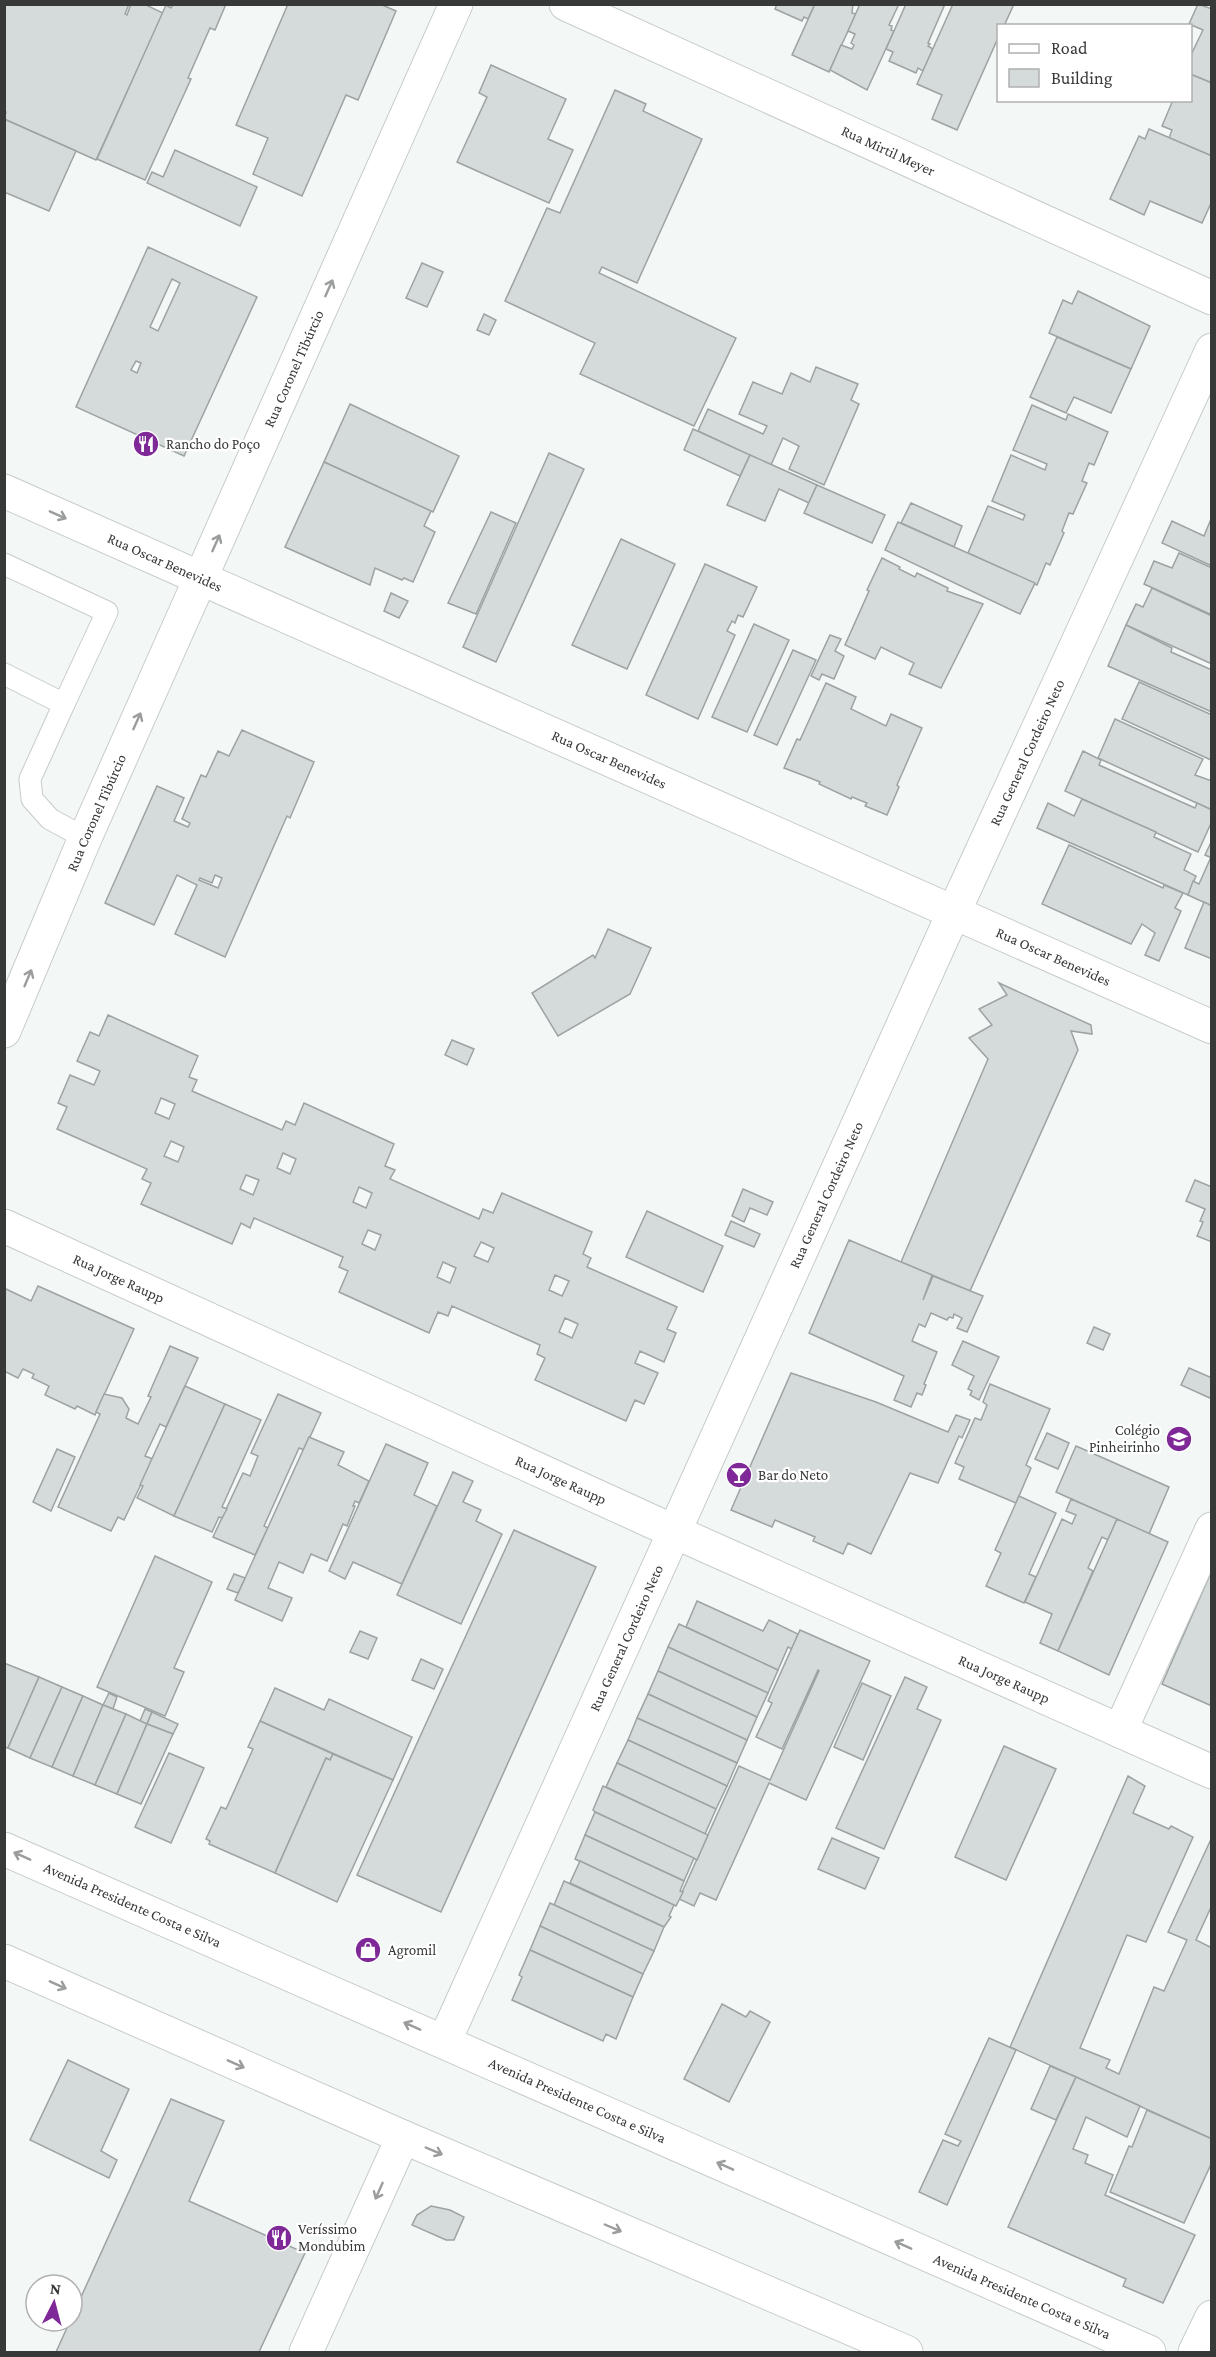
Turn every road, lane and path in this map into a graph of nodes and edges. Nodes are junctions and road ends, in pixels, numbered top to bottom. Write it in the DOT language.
graph roads {
  1 [pos="456,4"];
  2 [pos="566,4"];
  3 [pos="1212,298"];
  4 [pos="1212,350"];
  5 [pos="4,491"];
  6 [pos="4,564"];
  7 [pos="200,578"];
  8 [pos="4,674"];
  9 [pos="64,704"];
  10 [pos="86,838"];
  11 [pos="953,914"];
  12 [pos="1212,1027"];
  13 [pos="4,1031"];
  14 [pos="4,1226"];
  15 [pos="1212,1529"];
  16 [pos="675,1532"];
  17 [pos="1120,1731"];
  18 [pos="1212,1772"];
  19 [pos="4,1849"];
  20 [pos="4,1961"];
  21 [pos="445,2040"];
  22 [pos="403,2137"];
  23 [pos="1212,2317"];
  24 [pos="306,2352"];
  25 [pos="906,2352"];
  26 [pos="1149,2352"];
  27 [pos="1195,2352"];
  7 -- 1 [label="street, Rua Coronel Tibúrcio, one-way"];
  2 -- 3 [label="street, Rua Mirtil Meyer"];
  4 -- 11 [label="street, Rua General Cordeiro Neto"];
  5 -- 7 [label="street, Rua Oscar Benevides, one-way"];
  6 -- 9 [label="lane"];
  10 -- 7 [label="street, Rua Coronel Tibúrcio, one-way"];
  7 -- 11 [label="street, Rua Oscar Benevides"];
  8 -- 9 [label="lane"];
  9 -- 10 [label="lane"];
  13 -- 10 [label="street, Rua Coronel Tibúrcio, one-way"];
  11 -- 12 [label="street, Rua Oscar Benevides"];
  11 -- 16 [label="street, Rua General Cordeiro Neto"];
  14 -- 16 [label="street, Rua Jorge Raupp"];
  15 -- 17 [label="street"];
  16 -- 17 [label="street, Rua Jorge Raupp"];
  16 -- 21 [label="street, Rua General Cordeiro Neto"];
  17 -- 18 [label="street, Rua Jorge Raupp"];
  21 -- 19 [label="street, Avenida Presidente Costa e Silva, one-way"];
  20 -- 22 [label="street, one-way"];
  26 -- 21 [label="street, Avenida Presidente Costa e Silva, one-way"];
  22 -- 24 [label="street, one-way"];
  22 -- 25 [label="street, one-way"];
  23 -- 27 [label="street"];
}
